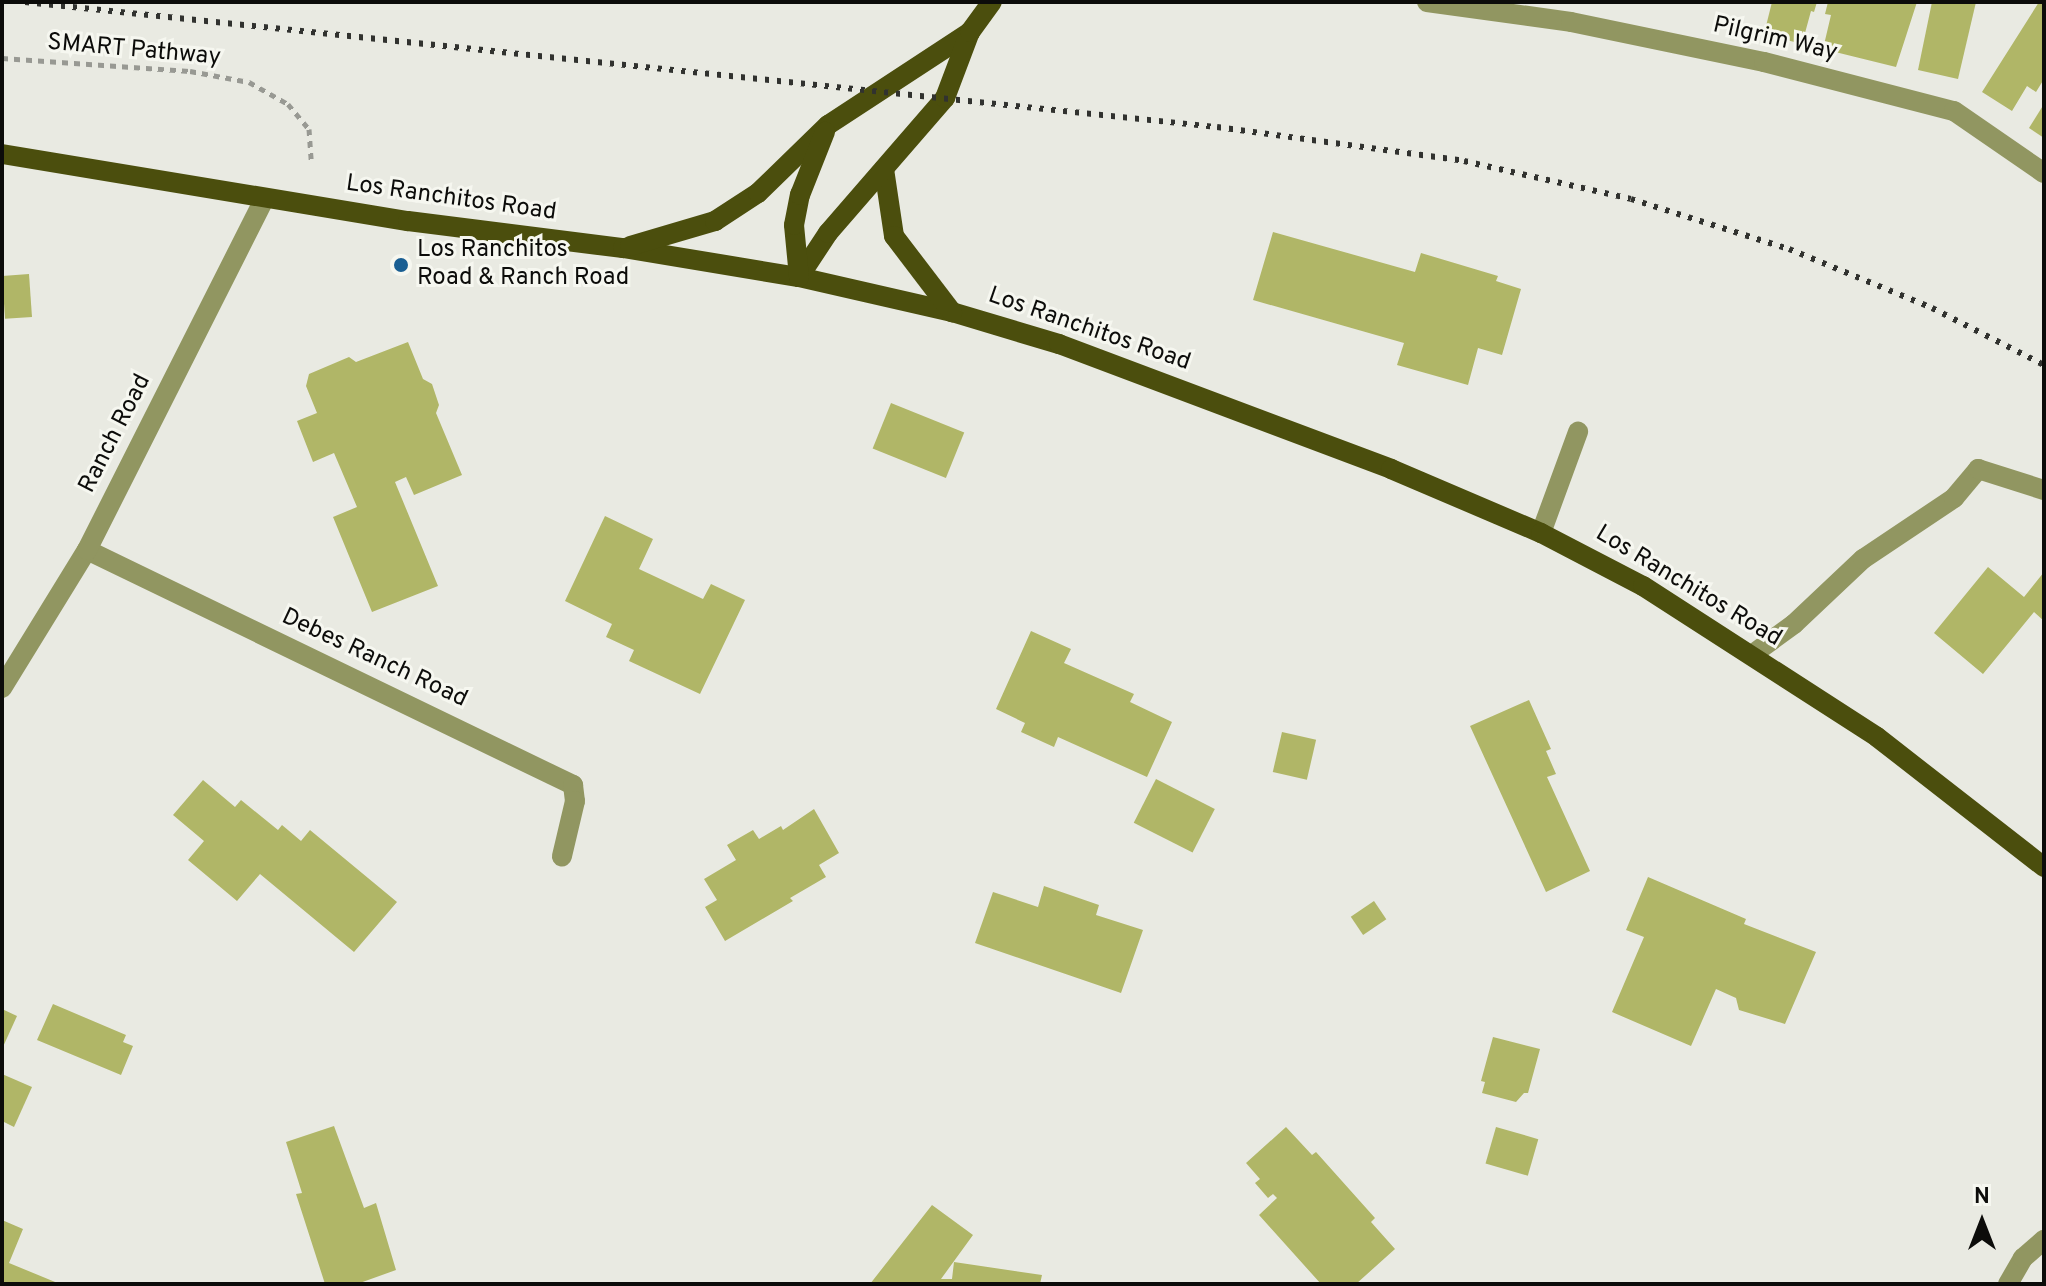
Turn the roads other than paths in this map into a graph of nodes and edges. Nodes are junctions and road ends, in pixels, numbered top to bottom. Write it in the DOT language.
graph roads {
  1 [pos="992,2"];
  2 [pos="1427,2"];
  3 [pos="970,32"];
  4 [pos="828,125"];
  5 [pos="2,154"];
  6 [pos="884,169"];
  7 [pos="2044,173"];
  8 [pos="265,198"];
  9 [pos="623,248"];
  10 [pos="799,277"];
  11 [pos="952,312"];
  12 [pos="1578,432"];
  13 [pos="2044,490"];
  14 [pos="1541,533"];
  15 [pos="87,550"];
  16 [pos="1753,654"];
  17 [pos="2,688"];
  18 [pos="562,856"];
  19 [pos="2044,867"];
  20 [pos="2044,1240"];
  21 [pos="2008,1284"];
  1 -- 3 [label="main road"];
  2 -- 7 [label="street, Pilgrim Way"];
  3 -- 4 [label="main road"];
  3 -- 6 [label="main road"];
  4 -- 9 [label="main road"];
  4 -- 10 [label="main road"];
  5 -- 8 [label="main road, Los Ranchitos Road"];
  6 -- 10 [label="main road"];
  6 -- 11 [label="main road"];
  8 -- 9 [label="main road, Los Ranchitos Road"];
  8 -- 15 [label="street, Ranch Road"];
  9 -- 10 [label="main road, Los Ranchitos Road"];
  10 -- 11 [label="main road, Los Ranchitos Road"];
  11 -- 14 [label="main road, Los Ranchitos Road"];
  12 -- 14 [label="street"];
  13 -- 16 [label="street"];
  14 -- 16 [label="main road, Los Ranchitos Road"];
  15 -- 17 [label="street, Ranch Road"];
  15 -- 18 [label="street, Debes Ranch Road"];
  16 -- 19 [label="main road, Los Ranchitos Road"];
  20 -- 21 [label="street"];
}
